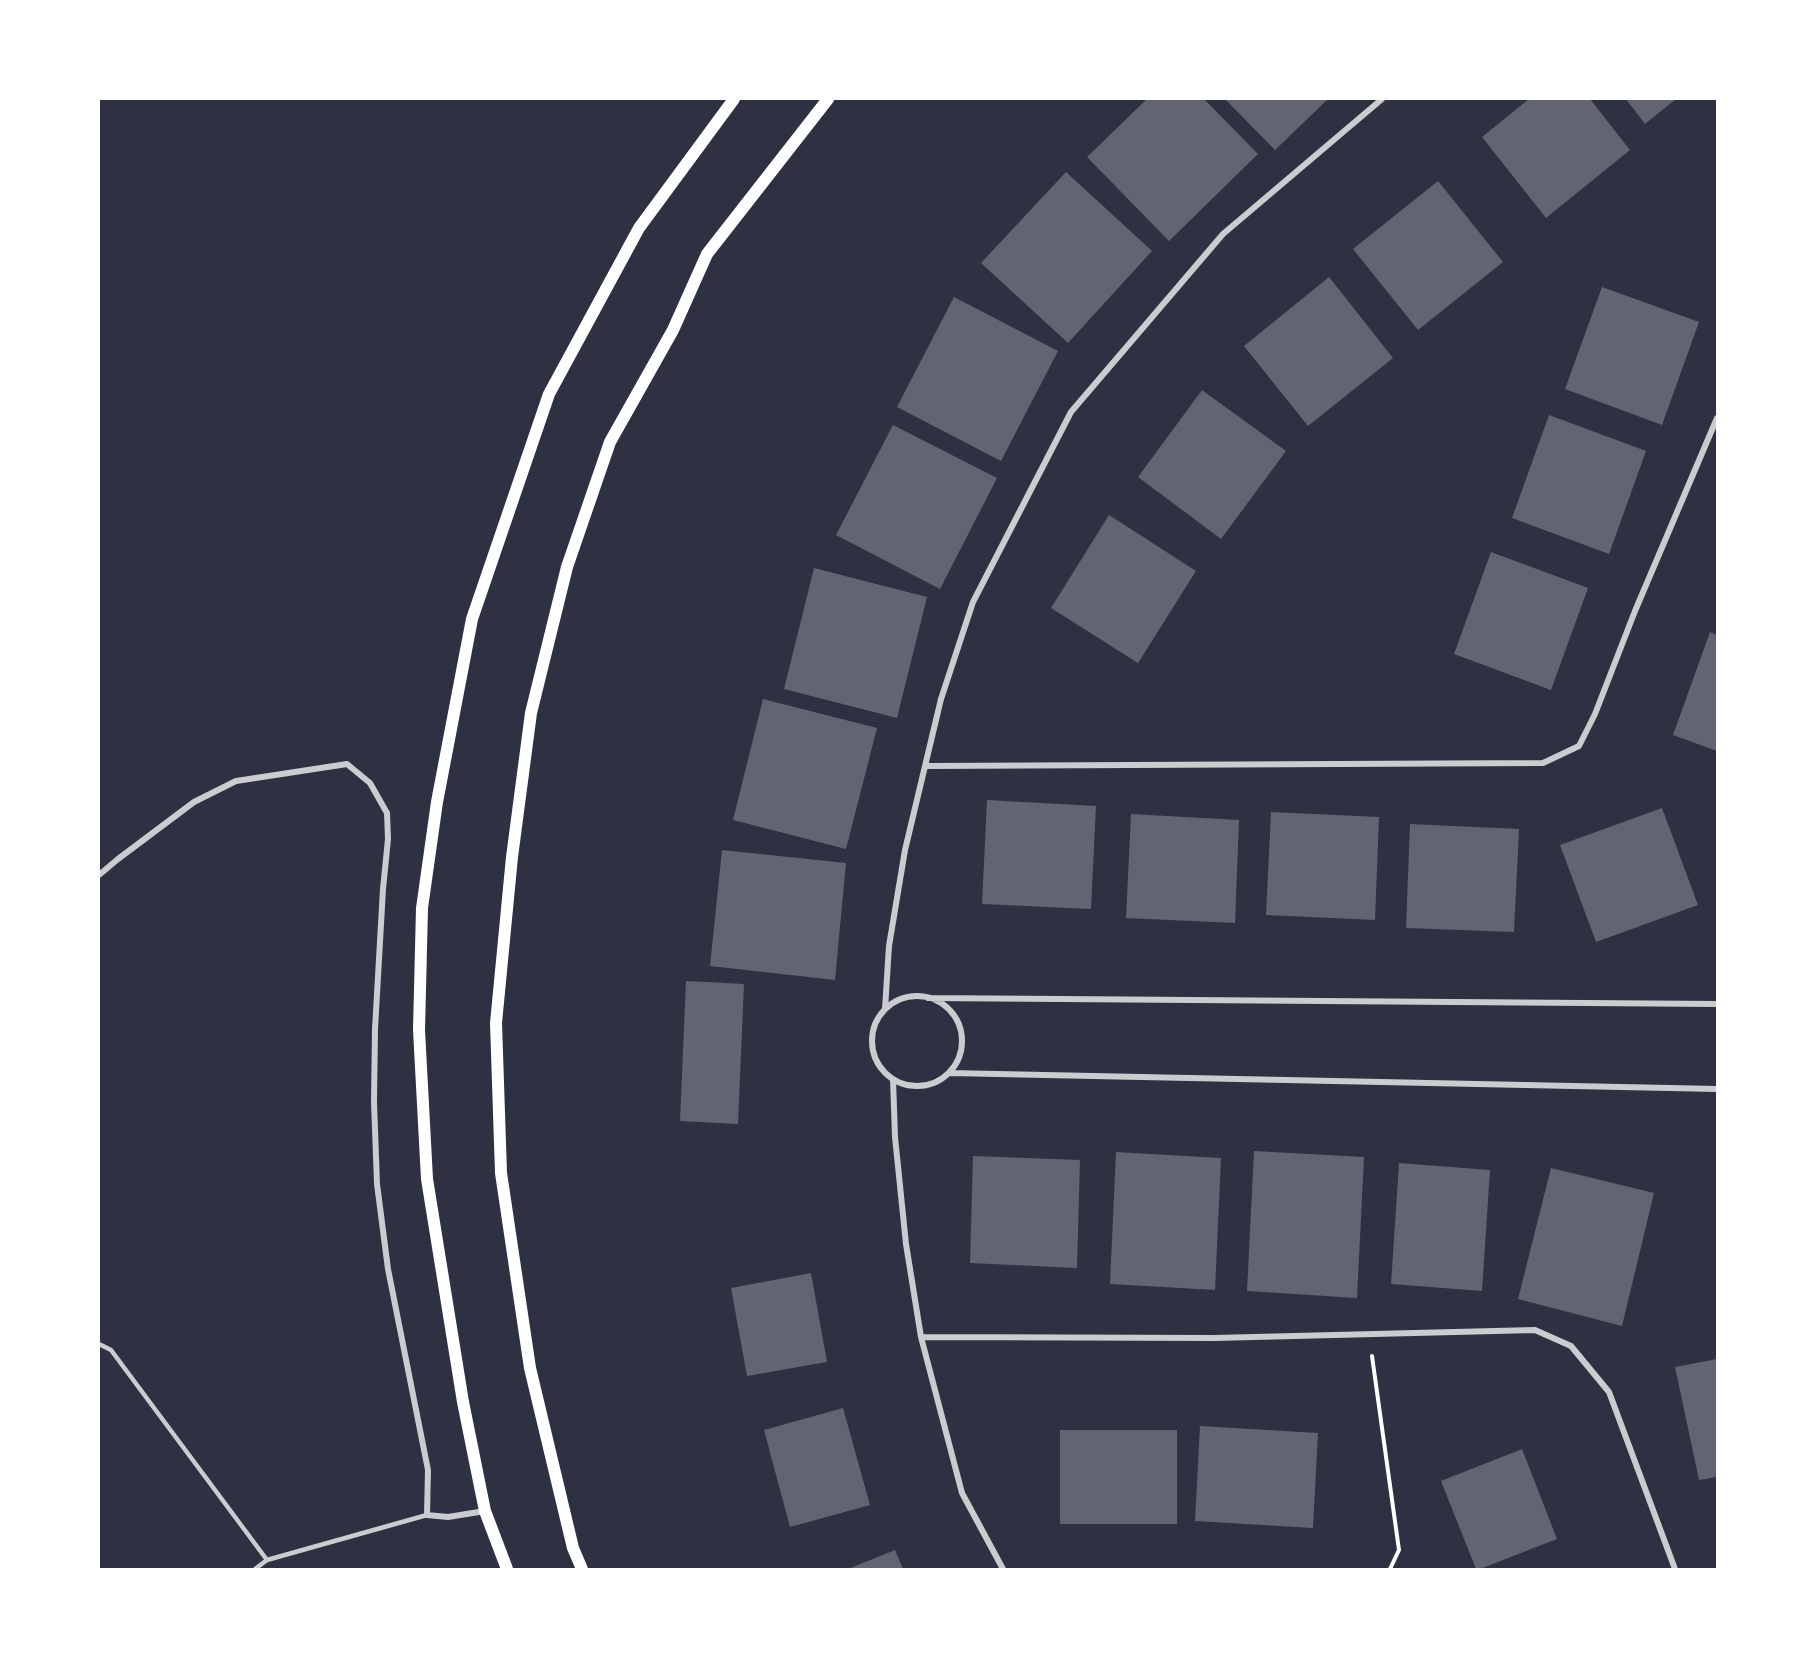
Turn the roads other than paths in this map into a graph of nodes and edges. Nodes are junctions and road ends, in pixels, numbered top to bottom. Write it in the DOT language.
graph roads {
  1 [pos="734,99"];
  2 [pos="828,99"];
  3 [pos="1382,99"];
  4 [pos="1717,418"];
  5 [pos="926,766"];
  6 [pos="99,875"];
  7 [pos="928,998"];
  8 [pos="1717,1004"];
  9 [pos="885,1009"];
  10 [pos="949,1073"];
  11 [pos="893,1079"];
  12 [pos="1717,1089"];
  13 [pos="921,1337"];
  14 [pos="99,1344"];
  15 [pos="485,1511"];
  16 [pos="427,1515"];
  17 [pos="267,1560"];
  18 [pos="255,1569"];
  19 [pos="507,1569"];
  20 [pos="582,1569"];
  21 [pos="1003,1569"];
  22 [pos="1675,1569"];
  1 -- 15 [label="main road"];
  2 -- 20 [label="main road"];
  3 -- 5 [label="street"];
  4 -- 5 [label="street"];
  5 -- 9 [label="street"];
  6 -- 16 [label="street"];
  7 -- 8 [label="street"];
  7 -- 9 [label="street"];
  7 -- 10 [label="street"];
  9 -- 11 [label="street"];
  10 -- 11 [label="street"];
  10 -- 12 [label="street"];
  11 -- 13 [label="street"];
  13 -- 21 [label="street"];
  13 -- 22 [label="street"];
  14 -- 17 [label="lane"];
  15 -- 16 [label="street"];
  15 -- 19 [label="main road"];
  16 -- 17 [label="lane"];
  17 -- 18 [label="lane"];
}
